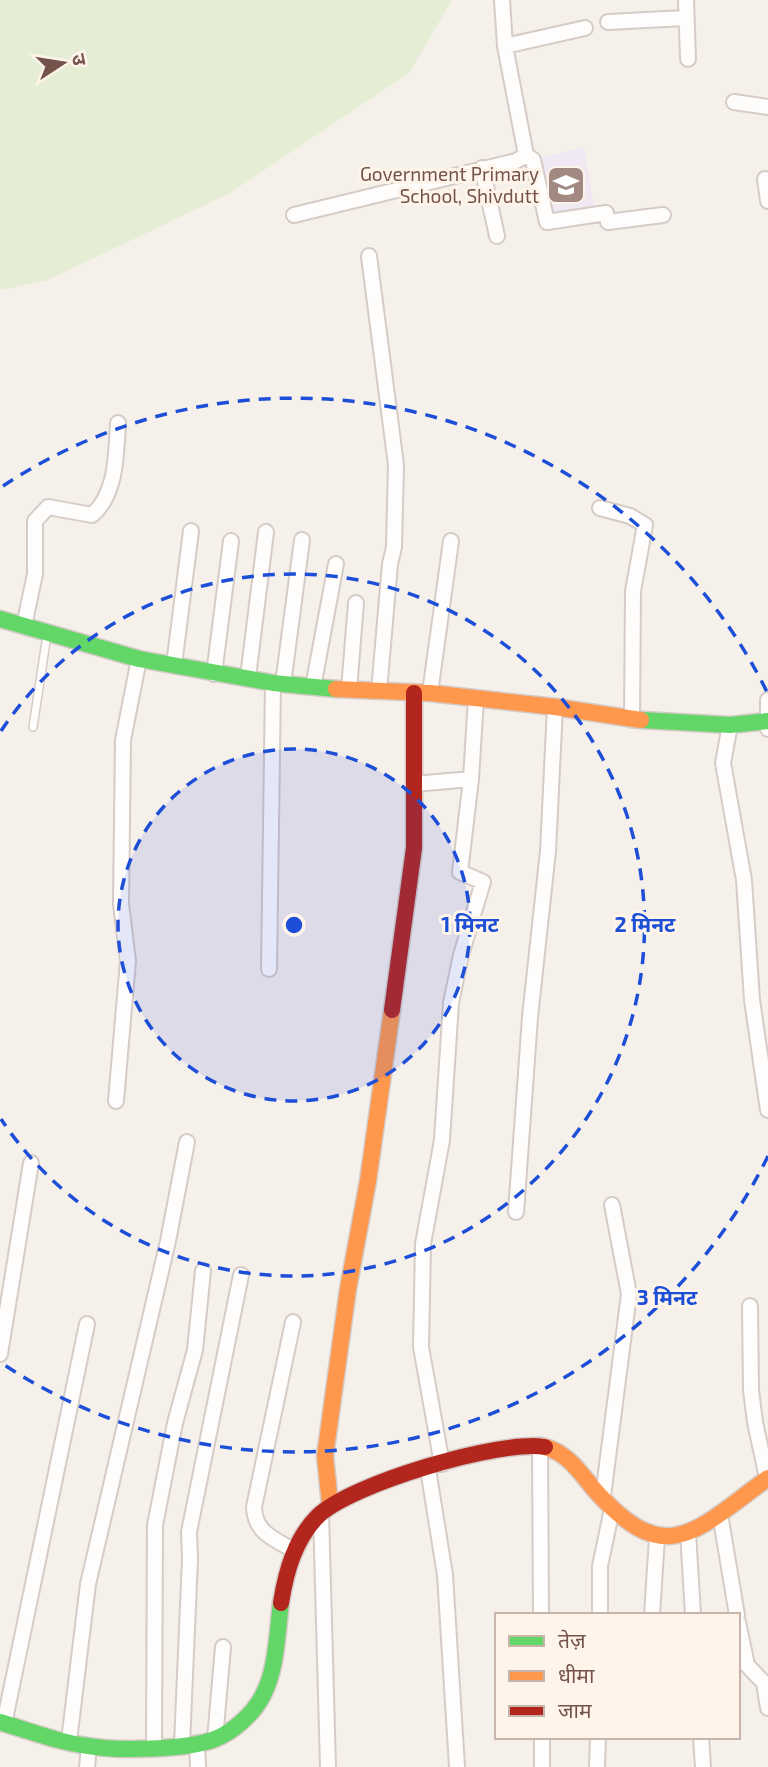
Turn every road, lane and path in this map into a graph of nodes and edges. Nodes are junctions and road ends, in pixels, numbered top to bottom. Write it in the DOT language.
graph roads {
  1 [pos="502,0"];
  2 [pos="686,0"];
  3 [pos="685,18"];
  4 [pos="608,22"];
  5 [pos="585,28"];
  6 [pos="505,46"];
  7 [pos="688,59"];
  8 [pos="734,102"];
  9 [pos="768,107"];
  10 [pos="526,155"];
  11 [pos="482,168"];
  12 [pos="765,179"];
  13 [pos="768,201"];
  14 [pos="295,215"];
  15 [pos="663,215"];
  16 [pos="497,236"];
  17 [pos="369,256"];
  18 [pos="118,423"];
  19 [pos="600,508"];
  20 [pos="191,531"];
  21 [pos="266,532"];
  22 [pos="302,540"];
  23 [pos="231,541"];
  24 [pos="451,541"];
  25 [pos="337,564"];
  26 [pos="356,603"];
  27 [pos="0,619"];
  28 [pos="24,626"];
  29 [pos="48,631"];
  30 [pos="139,659"];
  31 [pos="174,665"];
  32 [pos="214,674"];
  33 [pos="248,677"];
  34 [pos="278,684"];
  35 [pos="313,687"];
  36 [pos="349,690"];
  37 [pos="379,691"];
  38 [pos="422,693"];
  39 [pos="476,698"];
  40 [pos="768,700"];
  41 [pos="555,707"];
  42 [pos="632,720"];
  43 [pos="768,724"];
  44 [pos="730,725"];
  45 [pos="33,727"];
  46 [pos="471,779"];
  47 [pos="414,784"];
  48 [pos="269,969"];
  49 [pos="116,1101"];
  50 [pos="768,1110"];
  51 [pos="187,1142"];
  52 [pos="30,1163"];
  53 [pos="612,1205"];
  54 [pos="516,1212"];
  55 [pos="203,1272"];
  56 [pos="241,1275"];
  57 [pos="750,1306"];
  58 [pos="293,1322"];
  59 [pos="87,1324"];
  60 [pos="0,1354"];
  61 [pos="540,1445"];
  62 [pos="435,1466"];
  63 [pos="768,1478"];
  64 [pos="607,1502"];
  65 [pos="326,1509"];
  66 [pos="720,1514"];
  67 [pos="688,1532"];
  68 [pos="657,1537"];
  69 [pos="293,1550"];
  70 [pos="541,1613"];
  71 [pos="600,1613"];
  72 [pos="652,1613"];
  73 [pos="693,1613"];
  74 [pos="737,1613"];
  75 [pos="740,1632"];
  76 [pos="223,1647"];
  77 [pos="768,1708"];
  78 [pos="2,1723"];
  79 [pos="215,1739"];
  80 [pos="542,1739"];
  81 [pos="598,1739"];
  82 [pos="701,1739"];
  83 [pos="69,1741"];
  84 [pos="190,1744"];
  85 [pos="89,1746"];
  86 [pos="154,1746"];
  87 [pos="88,1767"];
  88 [pos="198,1767"];
  89 [pos="328,1767"];
  90 [pos="457,1767"];
  91 [pos="542,1767"];
  92 [pos="597,1767"];
  93 [pos="703,1767"];
  1 -- 6 [label="street"];
  2 -- 3 [label="street"];
  3 -- 4 [label="street"];
  3 -- 7 [label="street"];
  5 -- 6 [label="street"];
  6 -- 10 [label="street"];
  8 -- 9 [label="street"];
  10 -- 11 [label="street"];
  10 -- 15 [label="street"];
  11 -- 14 [label="street"];
  11 -- 16 [label="street"];
  12 -- 13 [label="street"];
  17 -- 37 [label="street"];
  18 -- 28 [label="street"];
  19 -- 42 [label="street"];
  20 -- 31 [label="street"];
  21 -- 33 [label="street"];
  22 -- 34 [label="street"];
  23 -- 32 [label="street"];
  24 -- 38 [label="street"];
  25 -- 35 [label="street"];
  26 -- 36 [label="street"];
  27 -- 28 [label="street"];
  28 -- 29 [label="street"];
  29 -- 30 [label="street"];
  29 -- 45 [label="lane"];
  30 -- 31 [label="street"];
  30 -- 49 [label="street"];
  31 -- 32 [label="street"];
  32 -- 33 [label="street"];
  33 -- 34 [label="street"];
  34 -- 35 [label="street"];
  34 -- 48 [label="street"];
  35 -- 36 [label="street"];
  36 -- 37 [label="street"];
  37 -- 38 [label="street"];
  38 -- 39 [label="street"];
  38 -- 47 [label="street"];
  39 -- 41 [label="street"];
  39 -- 46 [label="street"];
  40 -- 43 [label="street"];
  41 -- 42 [label="street"];
  41 -- 54 [label="street"];
  42 -- 44 [label="street"];
  43 -- 44 [label="street"];
  44 -- 50 [label="street"];
  46 -- 47 [label="street"];
  46 -- 62 [label="street"];
  47 -- 65 [label="street"];
  51 -- 83 [label="street"];
  52 -- 60 [label="street"];
  53 -- 64 [label="street"];
  55 -- 86 [label="street"];
  56 -- 84 [label="street"];
  57 -- 63 [label="street"];
  58 -- 69 [label="street"];
  59 -- 78 [label="street"];
  61 -- 62 [label="street"];
  61 -- 64 [label="street"];
  61 -- 70 [label="street"];
  62 -- 65 [label="street"];
  62 -- 90 [label="street"];
  63 -- 66 [label="street"];
  64 -- 68 [label="street"];
  64 -- 71 [label="street"];
  65 -- 69 [label="street"];
  65 -- 89 [label="street"];
  66 -- 67 [label="street"];
  66 -- 74 [label="street"];
  67 -- 68 [label="street"];
  67 -- 73 [label="street"];
  68 -- 72 [label="street"];
  69 -- 79 [label="street"];
  75 -- 77 [label="street"];
  76 -- 79 [label="street"];
  78 -- 83 [label="street"];
  79 -- 84 [label="street"];
  80 -- 91 [label="street"];
  81 -- 92 [label="street"];
  82 -- 93 [label="street"];
  83 -- 85 [label="street"];
  84 -- 86 [label="street"];
  84 -- 88 [label="street"];
  85 -- 86 [label="street"];
  85 -- 87 [label="street"];
}
